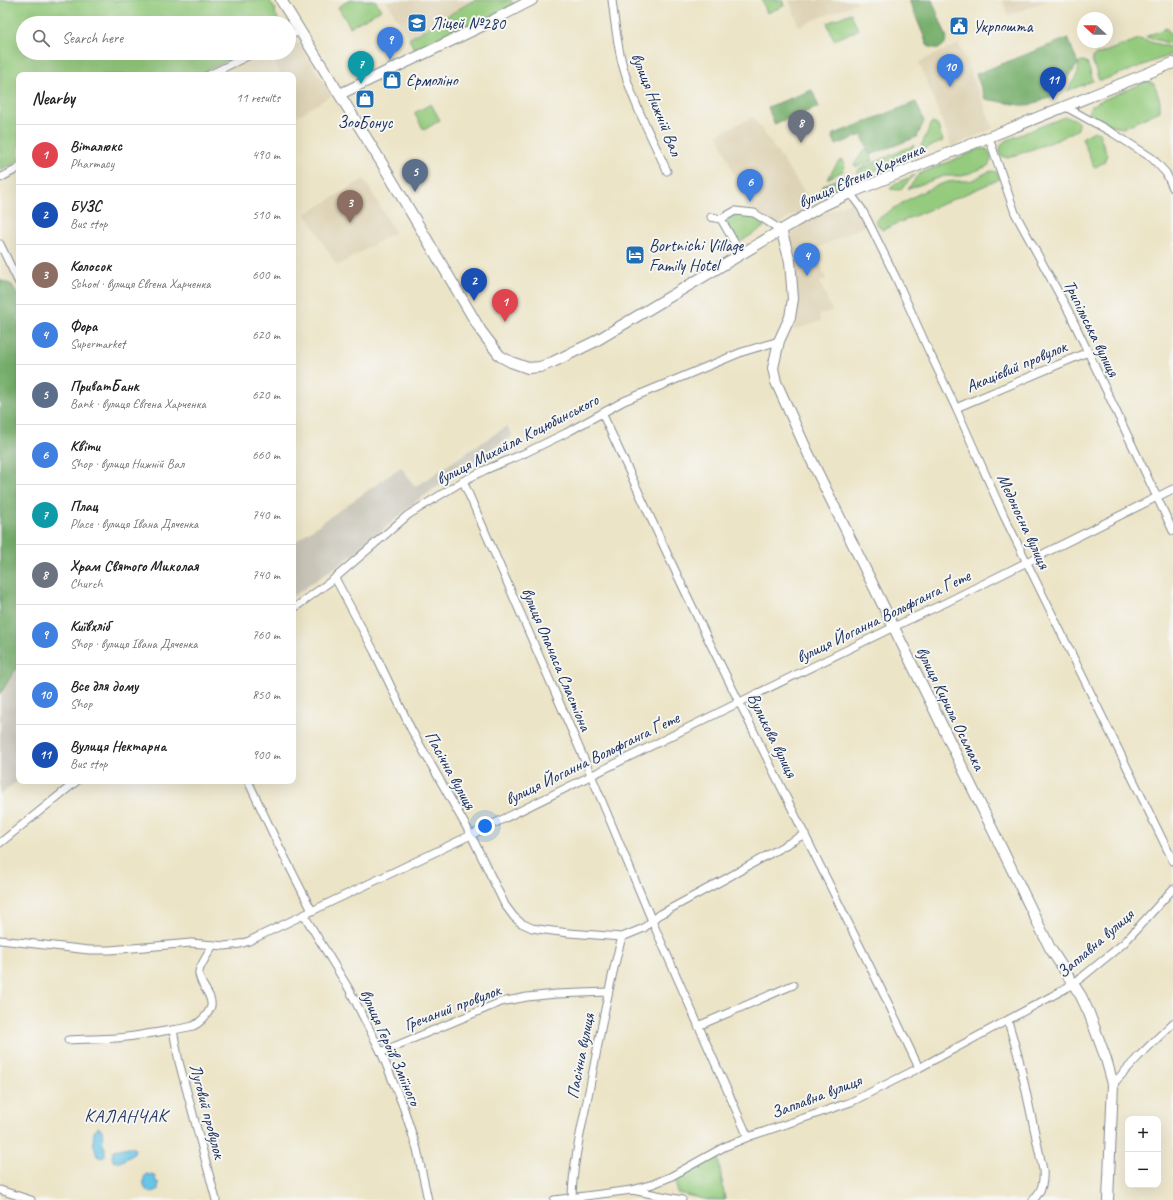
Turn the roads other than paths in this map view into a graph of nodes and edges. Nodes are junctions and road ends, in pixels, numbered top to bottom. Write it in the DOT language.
graph roads {
  1 [pos="281,0"];
  2 [pos="532,0"];
  3 [pos="612,0"];
  4 [pos="290,16"];
  5 [pos="296,26"];
  6 [pos="299,31"];
  7 [pos="296,32"];
  8 [pos="240,60"];
  9 [pos="1173,63"];
  10 [pos="215,72"];
  11 [pos="340,94"];
  12 [pos="1064,106"];
  13 [pos="989,138"];
  14 [pos="16,170"];
  15 [pos="667,171"];
  16 [pos="0,178"];
  17 [pos="1173,188"];
  18 [pos="850,193"];
  19 [pos="711,217"];
  20 [pos="721,219"];
  21 [pos="781,230"];
  22 [pos="0,244"];
  23 [pos="741,254"];
  24 [pos="16,277"];
  25 [pos="780,341"];
  26 [pos="1088,352"];
  27 [pos="956,408"];
  28 [pos="602,413"];
  29 [pos="463,481"];
  30 [pos="1173,490"];
  31 [pos="1157,498"];
  32 [pos="1173,531"];
  33 [pos="1026,562"];
  34 [pos="335,578"];
  35 [pos="296,606"];
  36 [pos="893,627"];
  37 [pos="740,702"];
  38 [pos="591,775"];
  39 [pos="73,784"];
  40 [pos="249,784"];
  41 [pos="805,834"];
  42 [pos="471,835"];
  43 [pos="0,843"];
  44 [pos="1173,861"];
  45 [pos="1173,889"];
  46 [pos="312,911"];
  47 [pos="304,915"];
  48 [pos="652,921"];
  49 [pos="622,937"];
  50 [pos="0,940"];
  51 [pos="213,945"];
  52 [pos="1073,984"];
  53 [pos="793,985"];
  54 [pos="608,992"];
  55 [pos="1008,1021"];
  56 [pos="1173,1023"];
  57 [pos="698,1026"];
  58 [pos="173,1030"];
  59 [pos="68,1040"];
  60 [pos="381,1052"];
  61 [pos="919,1068"];
  62 [pos="1113,1084"];
  63 [pos="748,1137"];
  64 [pos="0,1190"];
  65 [pos="632,1190"];
  66 [pos="572,1197"];
  67 [pos="31,1200"];
  68 [pos="216,1200"];
  69 [pos="428,1200"];
  70 [pos="554,1200"];
  71 [pos="682,1200"];
  72 [pos="1033,1200"];
  73 [pos="1108,1200"];
  1 -- 4 [label="street, вулиця Євгена Харченка"];
  2 -- 11 [label="street"];
  3 -- 15 [label="street, вулиця Нижній Вал"];
  5 -- 6 [label="street, вулиця Євгена Харченка"];
  6 -- 7 [label="street"];
  6 -- 11 [label="street, вулиця Євгена Харченка"];
  8 -- 10 [label="street"];
  9 -- 12 [label="street, вулиця Євгена Харченка"];
  11 -- 23 [label="street, вулиця Євгена Харченка"];
  12 -- 13 [label="street, вулиця Євгена Харченка"];
  12 -- 17 [label="street"];
  13 -- 18 [label="street, вулиця Євгена Харченка"];
  13 -- 26 [label="street, Трипільська вулиця"];
  14 -- 16 [label="street"];
  18 -- 21 [label="street, вулиця Євгена Харченка"];
  18 -- 27 [label="street, Медоносна вулиця"];
  19 -- 20 [label="street"];
  20 -- 21 [label="street"];
  20 -- 23 [label="street"];
  21 -- 23 [label="street, вулиця Євгена Харченка"];
  21 -- 25 [label="street, вулиця Кирила Осьмака"];
  22 -- 24 [label="street"];
  25 -- 28 [label="street, вулиця Михайла Коцюбинського"];
  25 -- 36 [label="street, вулиця Кирила Осьмака"];
  26 -- 27 [label="street, Акацієвий провулок"];
  26 -- 31 [label="street, Трипільська вулиця"];
  27 -- 33 [label="street, Медоносна вулиця"];
  28 -- 29 [label="street, вулиця Михайла Коцюбинського"];
  28 -- 37 [label="street, Вуликова вулиця"];
  29 -- 34 [label="street, вулиця Михайла Коцюбинського"];
  29 -- 38 [label="street, вулиця Опанаса Сластіона"];
  30 -- 31 [label="street, вулиця Йоганна Вольфганга Ґете"];
  31 -- 32 [label="street, Трипільська вулиця"];
  31 -- 33 [label="street, вулиця Йоганна Вольфганга Ґете"];
  33 -- 36 [label="street, вулиця Йоганна Вольфганга Ґете"];
  33 -- 44 [label="street, Медоносна вулиця"];
  34 -- 35 [label="street, вулиця Михайла Коцюбинського"];
  34 -- 42 [label="street, Пасічна вулиця"];
  36 -- 37 [label="street, вулиця Йоганна Вольфганга Ґете"];
  36 -- 52 [label="street, вулиця Кирила Осьмака"];
  37 -- 38 [label="street, вулиця Йоганна Вольфганга Ґете"];
  37 -- 41 [label="street, Вуликова вулиця"];
  38 -- 42 [label="street, вулиця Йоганна Вольфганга Ґете"];
  38 -- 48 [label="street, вулиця Опанаса Сластіона"];
  39 -- 43 [label="street"];
  40 -- 46 [label="street"];
  41 -- 48 [label="street"];
  41 -- 61 [label="street, Вуликова вулиця"];
  42 -- 46 [label="street, вулиця Йоганна Вольфганга Ґете"];
  42 -- 49 [label="street, Пасічна вулиця"];
  45 -- 52 [label="street, Заплавна вулиця"];
  46 -- 47 [label="street, вулиця Йоганна Вольфганга Ґете"];
  47 -- 51 [label="street, вулиця Йоганна Вольфганга Ґете"];
  47 -- 60 [label="street, вулиця Героїв Зміїного"];
  48 -- 49 [label="street"];
  48 -- 57 [label="street, вулиця Опанаса Сластіона"];
  49 -- 54 [label="street, Пасічна вулиця"];
  50 -- 51 [label="street, вулиця Йоганна Вольфганга Ґете"];
  51 -- 58 [label="street"];
  52 -- 55 [label="street, Заплавна вулиця"];
  52 -- 62 [label="street, вулиця Кирила Осьмака"];
  53 -- 57 [label="street"];
  54 -- 60 [label="street, Гречаний провулок"];
  54 -- 66 [label="street, Пасічна вулиця"];
  55 -- 61 [label="street, Заплавна вулиця"];
  55 -- 72 [label="street"];
  56 -- 62 [label="street"];
  57 -- 63 [label="street, вулиця Опанаса Сластіона"];
  58 -- 59 [label="street"];
  58 -- 68 [label="street, Луговий провулок"];
  60 -- 69 [label="street, вулиця Героїв Зміїного"];
  61 -- 63 [label="street, Заплавна вулиця"];
  62 -- 73 [label="street, вулиця Кирила Осьмака"];
  63 -- 65 [label="street, Заплавна вулиця"];
  64 -- 67 [label="street"];
  65 -- 66 [label="street"];
  65 -- 71 [label="street"];
  66 -- 70 [label="street"];
}
